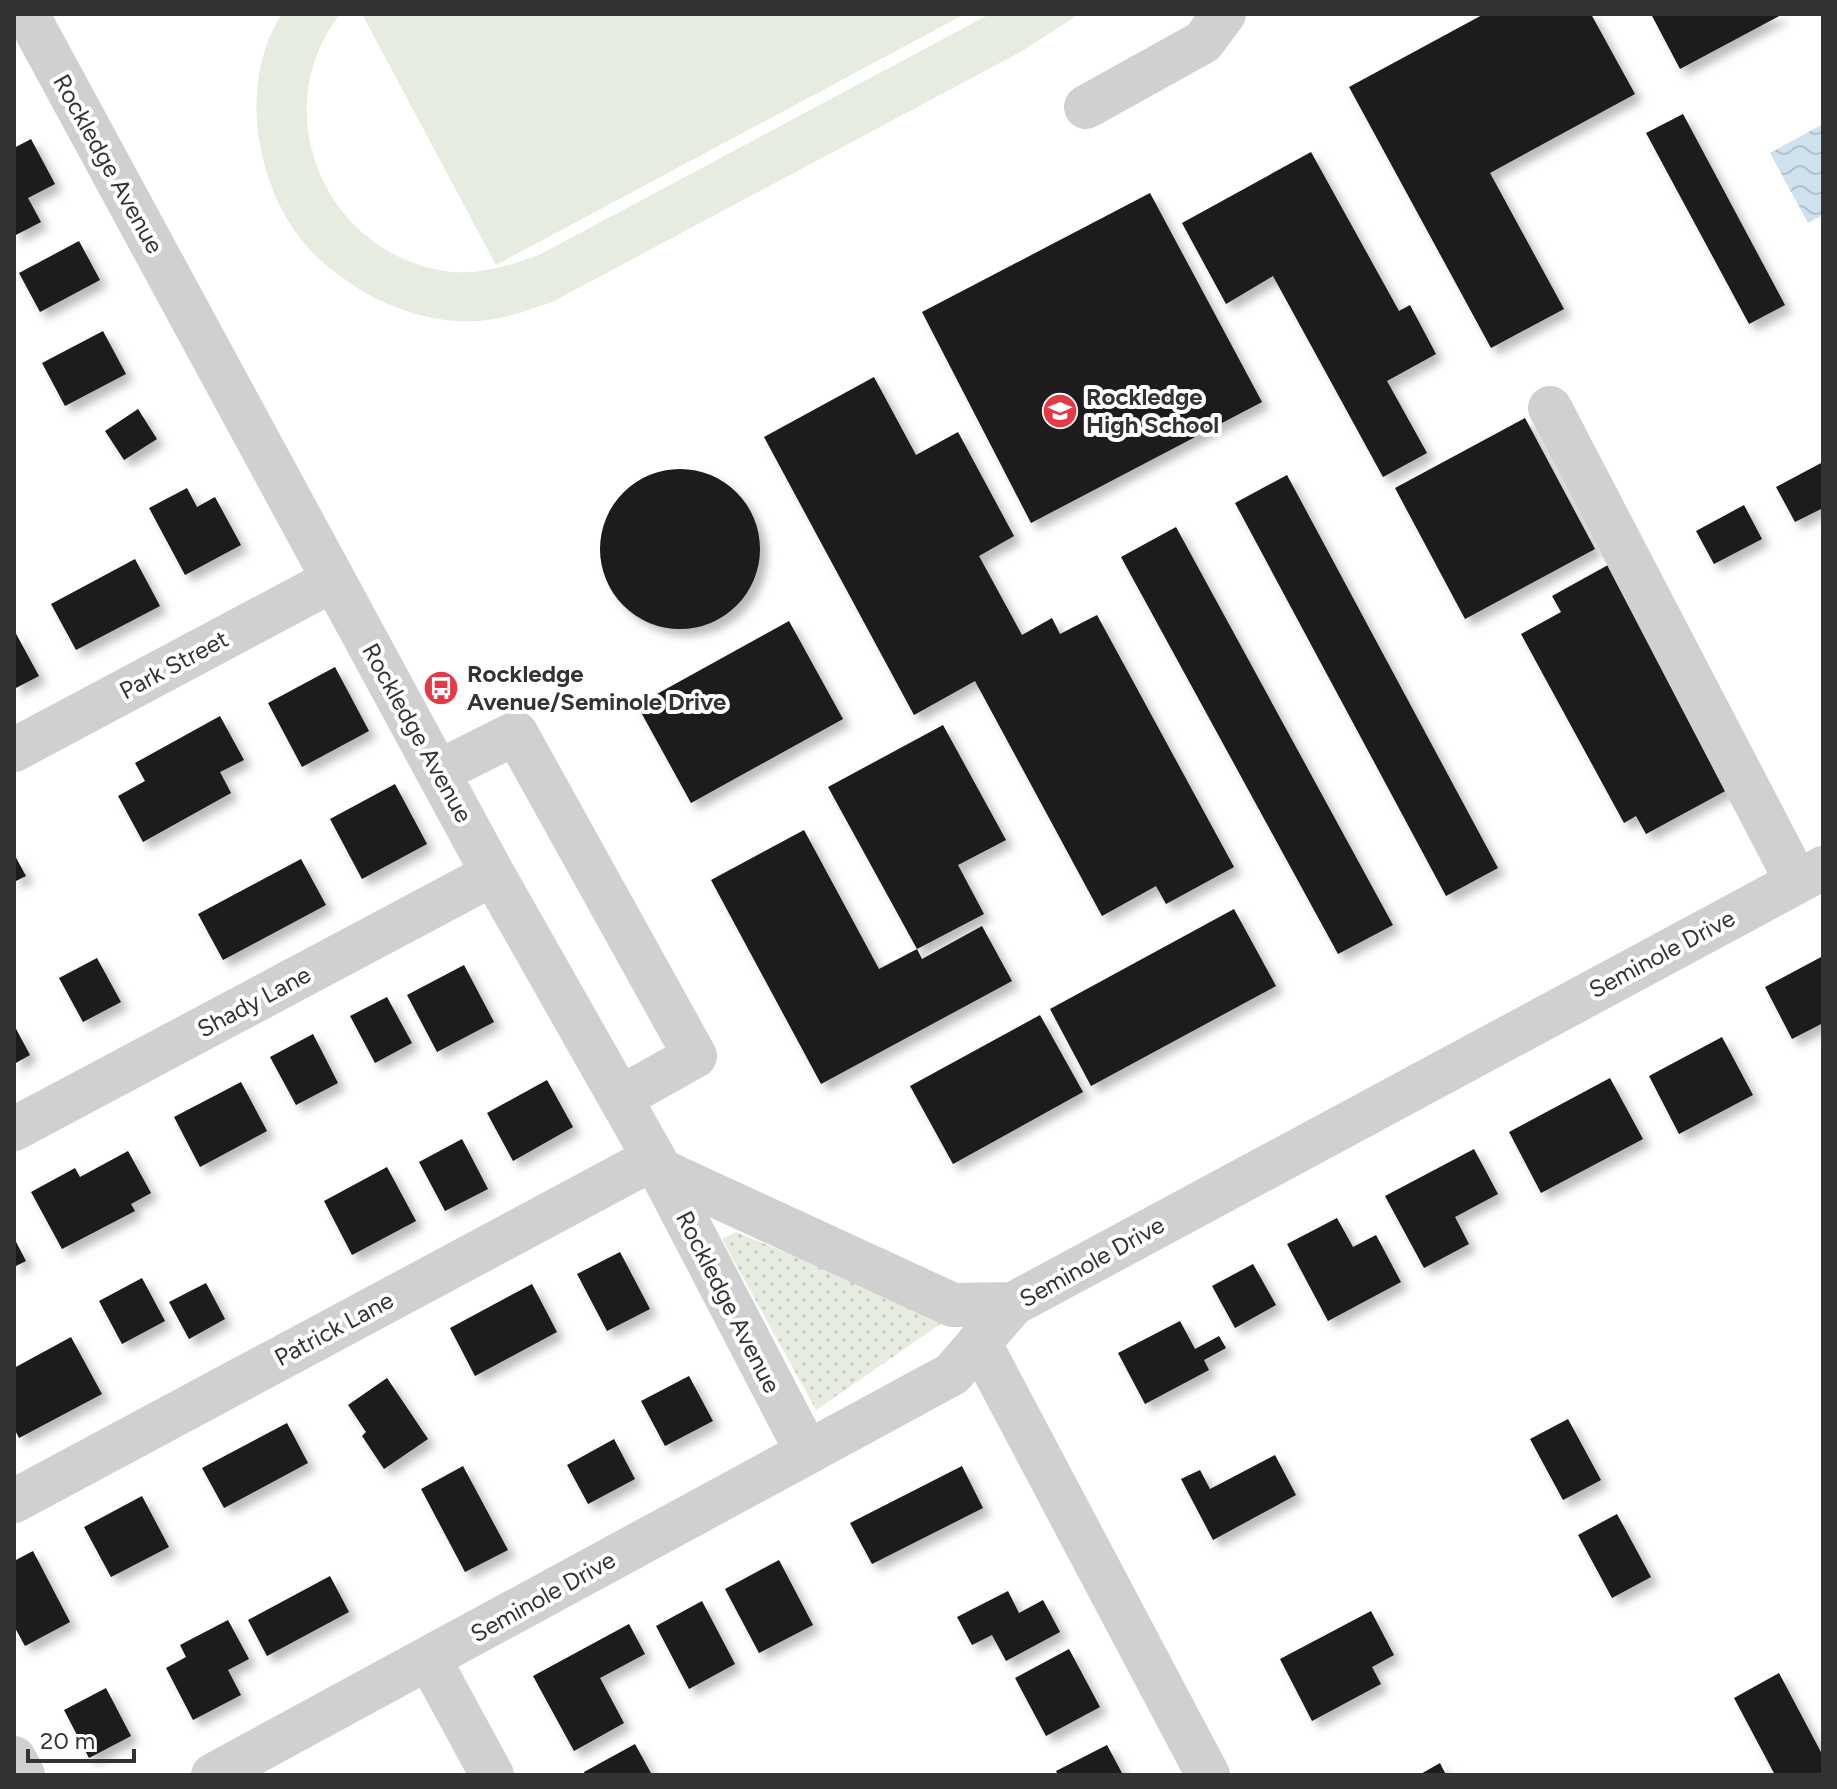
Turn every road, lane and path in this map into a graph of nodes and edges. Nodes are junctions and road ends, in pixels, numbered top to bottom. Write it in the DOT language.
graph roads {
  1 [pos="27,14"];
  2 [pos="1224,14"];
  3 [pos="1086,107"];
  4 [pos="1550,408"];
  5 [pos="333,580"];
  6 [pos="14,750"];
  7 [pos="438,772"];
  8 [pos="493,874"];
  9 [pos="1810,875"];
  10 [pos="620,1098"];
  11 [pos="14,1129"];
  12 [pos="657,1164"];
  13 [pos="1013,1304"];
  14 [pos="979,1342"];
  15 [pos="807,1452"];
  16 [pos="14,1501"];
  17 [pos="429,1659"];
  18 [pos="14,1758"];
  19 [pos="23,1775"];
  20 [pos="213,1775"];
  21 [pos="492,1775"];
  22 [pos="1208,1775"];
  1 -- 5 [label="street, Rockledge Avenue"];
  2 -- 3 [label="street"];
  4 -- 9 [label="street"];
  5 -- 6 [label="street, Park Street"];
  5 -- 7 [label="street, Rockledge Avenue"];
  7 -- 8 [label="street, Rockledge Avenue"];
  7 -- 10 [label="street"];
  8 -- 10 [label="street, Rockledge Avenue"];
  8 -- 11 [label="street, Shady Lane"];
  9 -- 13 [label="street, Seminole Drive"];
  10 -- 12 [label="street, Rockledge Avenue"];
  12 -- 13 [label="street"];
  12 -- 15 [label="street, Rockledge Avenue"];
  12 -- 16 [label="street, Patrick Lane"];
  13 -- 14 [label="street, Seminole Drive"];
  14 -- 15 [label="street, Seminole Drive"];
  14 -- 22 [label="street"];
  15 -- 17 [label="street, Seminole Drive"];
  17 -- 20 [label="street, Seminole Drive"];
  17 -- 21 [label="street"];
  18 -- 19 [label="street"];
}
